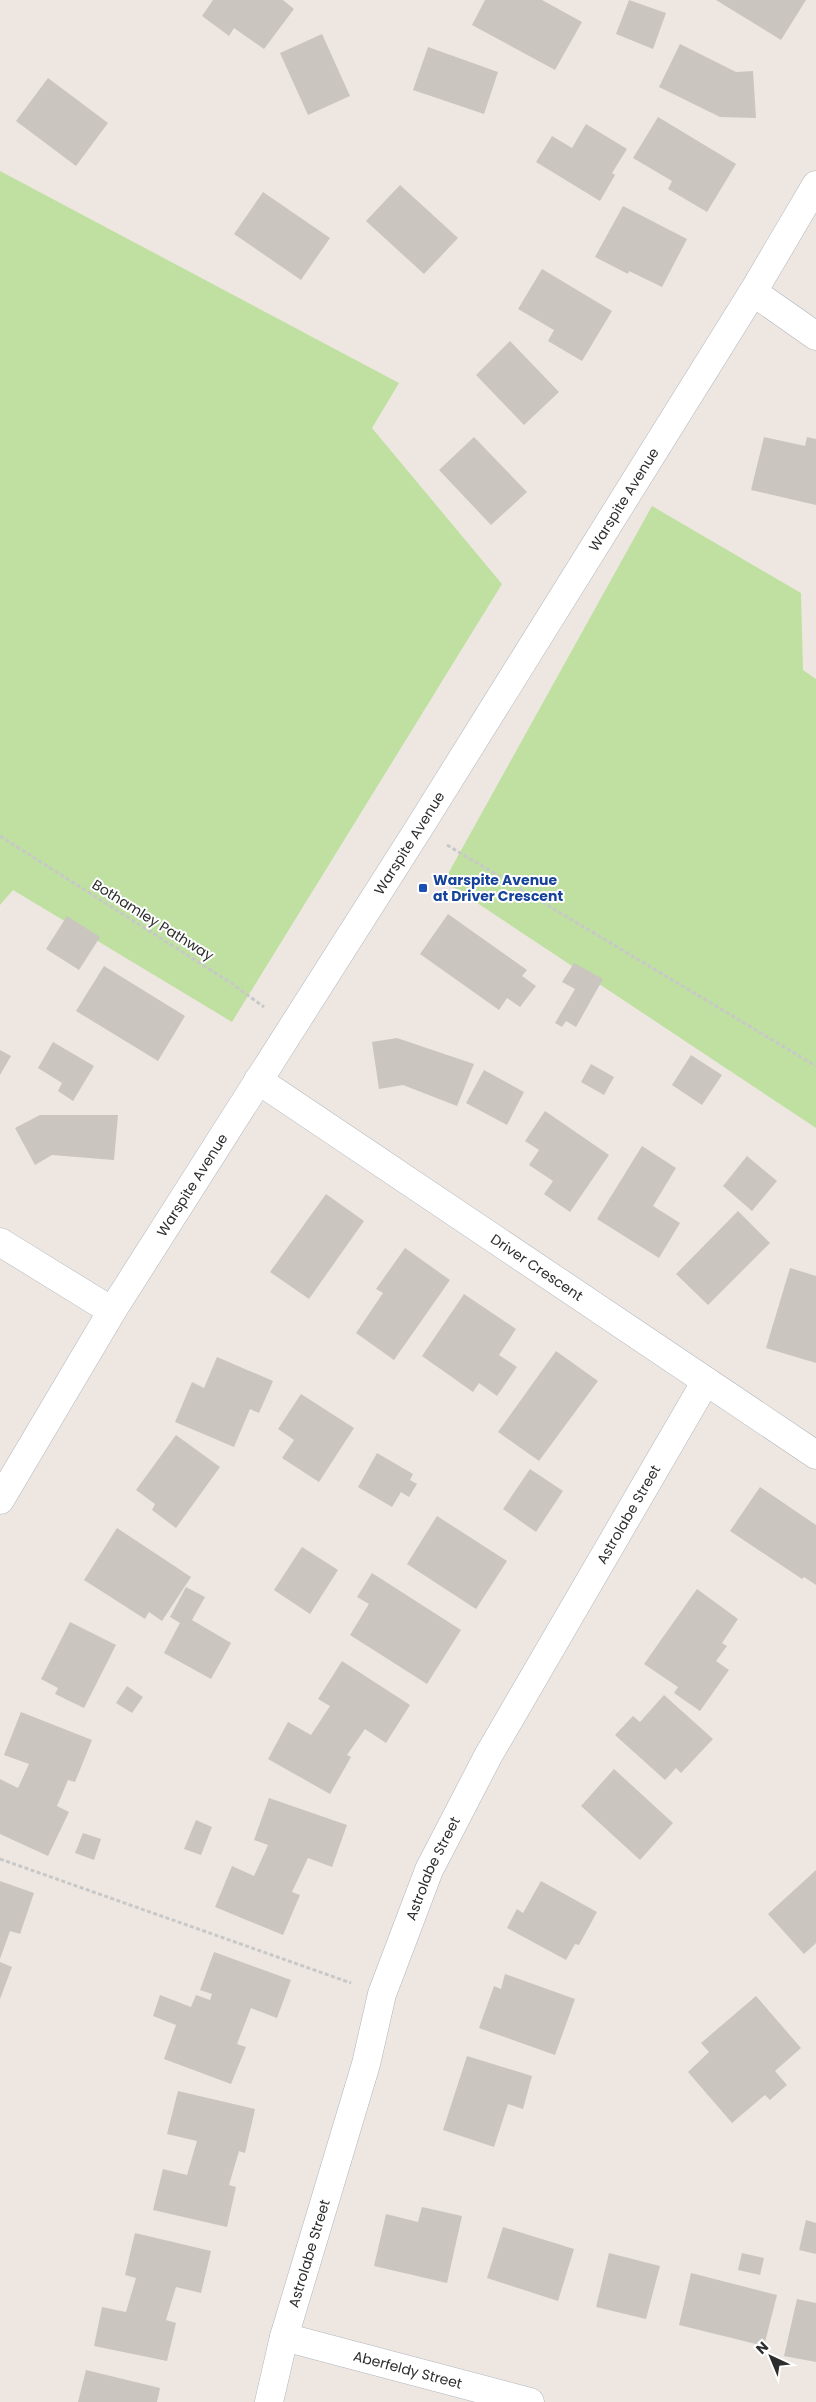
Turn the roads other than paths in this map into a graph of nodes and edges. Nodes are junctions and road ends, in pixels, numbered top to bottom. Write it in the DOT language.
graph roads {
  1 [pos="816,185"];
  2 [pos="753,292"];
  3 [pos="816,336"];
  4 [pos="258,1080"];
  5 [pos="0,1242"];
  6 [pos="112,1311"];
  7 [pos="706,1381"];
  8 [pos="816,1455"];
  9 [pos="0,1500"];
  10 [pos="284,2337"];
  11 [pos="268,2402"];
  12 [pos="530,2402"];
  1 -- 2 [label="street, Warspite Avenue"];
  2 -- 3 [label="street"];
  2 -- 4 [label="street, Warspite Avenue"];
  4 -- 6 [label="street, Warspite Avenue"];
  4 -- 7 [label="street, Driver Crescent"];
  5 -- 6 [label="street"];
  6 -- 9 [label="street, Warspite Avenue"];
  7 -- 8 [label="street, Driver Crescent"];
  7 -- 10 [label="street, Astrolabe Street"];
  10 -- 11 [label="street, Astrolabe Street"];
  10 -- 12 [label="street, Aberfeldy Street"];
}
